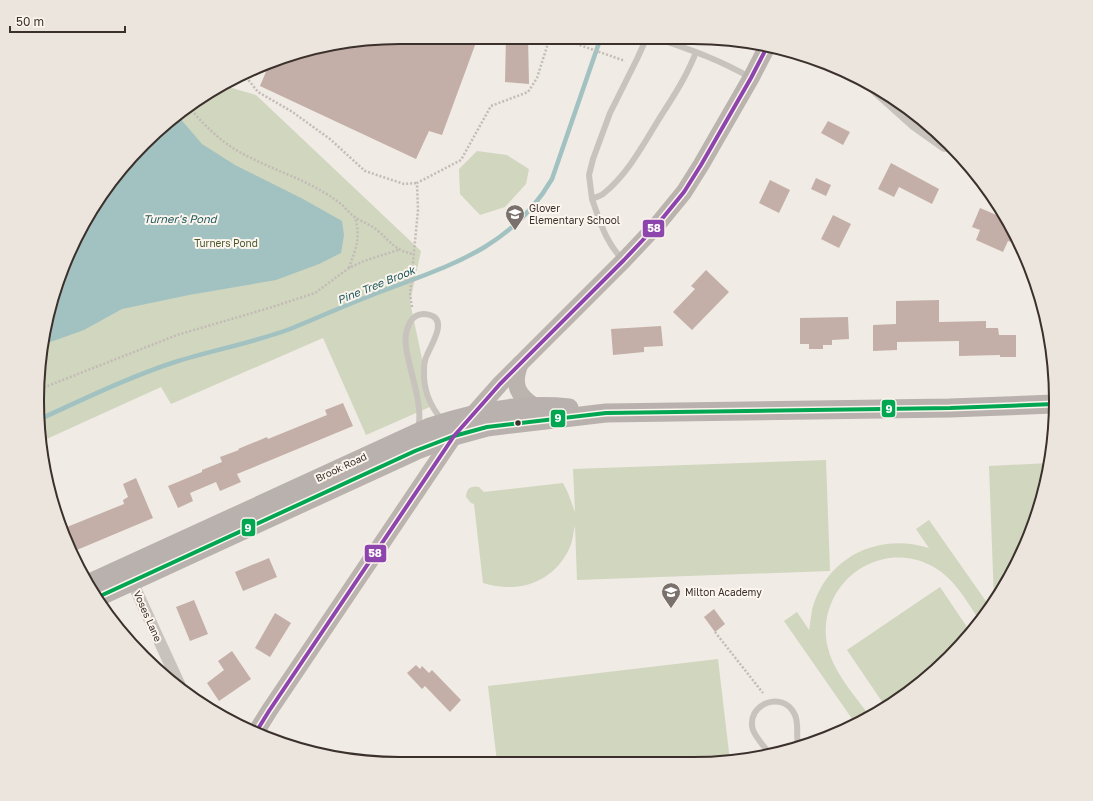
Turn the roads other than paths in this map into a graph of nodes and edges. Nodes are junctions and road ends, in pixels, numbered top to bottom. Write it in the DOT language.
graph roads {
  1 [pos="644,44"];
  2 [pos="673,44"];
  3 [pos="696,52"];
  4 [pos="765,52"];
  5 [pos="751,78"];
  6 [pos="895,107"];
  7 [pos="936,140"];
  8 [pos="592,199"];
  9 [pos="624,260"];
  10 [pos="520,364"];
  11 [pos="1049,404"];
  12 [pos="536,407"];
  13 [pos="606,413"];
  14 [pos="471,415"];
  15 [pos="449,429"];
  16 [pos="416,433"];
  17 [pos="129,574"];
  18 [pos="94,582"];
  19 [pos="101,595"];
  20 [pos="176,678"];
  21 [pos="259,728"];
  22 [pos="798,741"];
  23 [pos="766,749"];
  1 -- 8 [label="lane"];
  2 -- 3 [label="lane"];
  3 -- 5 [label="lane"];
  3 -- 8 [label="lane"];
  4 -- 5 [label="street"];
  5 -- 9 [label="street"];
  6 -- 7 [label="street"];
  8 -- 9 [label="lane"];
  9 -- 10 [label="street"];
  10 -- 12 [label="street"];
  10 -- 14 [label="street"];
  11 -- 13 [label="main road, Brook Road"];
  12 -- 13 [label="main road, Brook Road"];
  12 -- 14 [label="main road, Brook Road"];
  13 -- 15 [label="main road, Brook Road"];
  14 -- 15 [label="main road, Brook Road"];
  15 -- 16 [label="main road, Brook Road"];
  15 -- 16 [label="lane"];
  15 -- 17 [label="main road, Brook Road"];
  15 -- 21 [label="street"];
  16 -- 17 [label="main road, Brook Road"];
  17 -- 18 [label="main road, Brook Road"];
  17 -- 19 [label="main road, Brook Road"];
  17 -- 20 [label="street, Voses Lane"];
  22 -- 23 [label="lane"];
}
